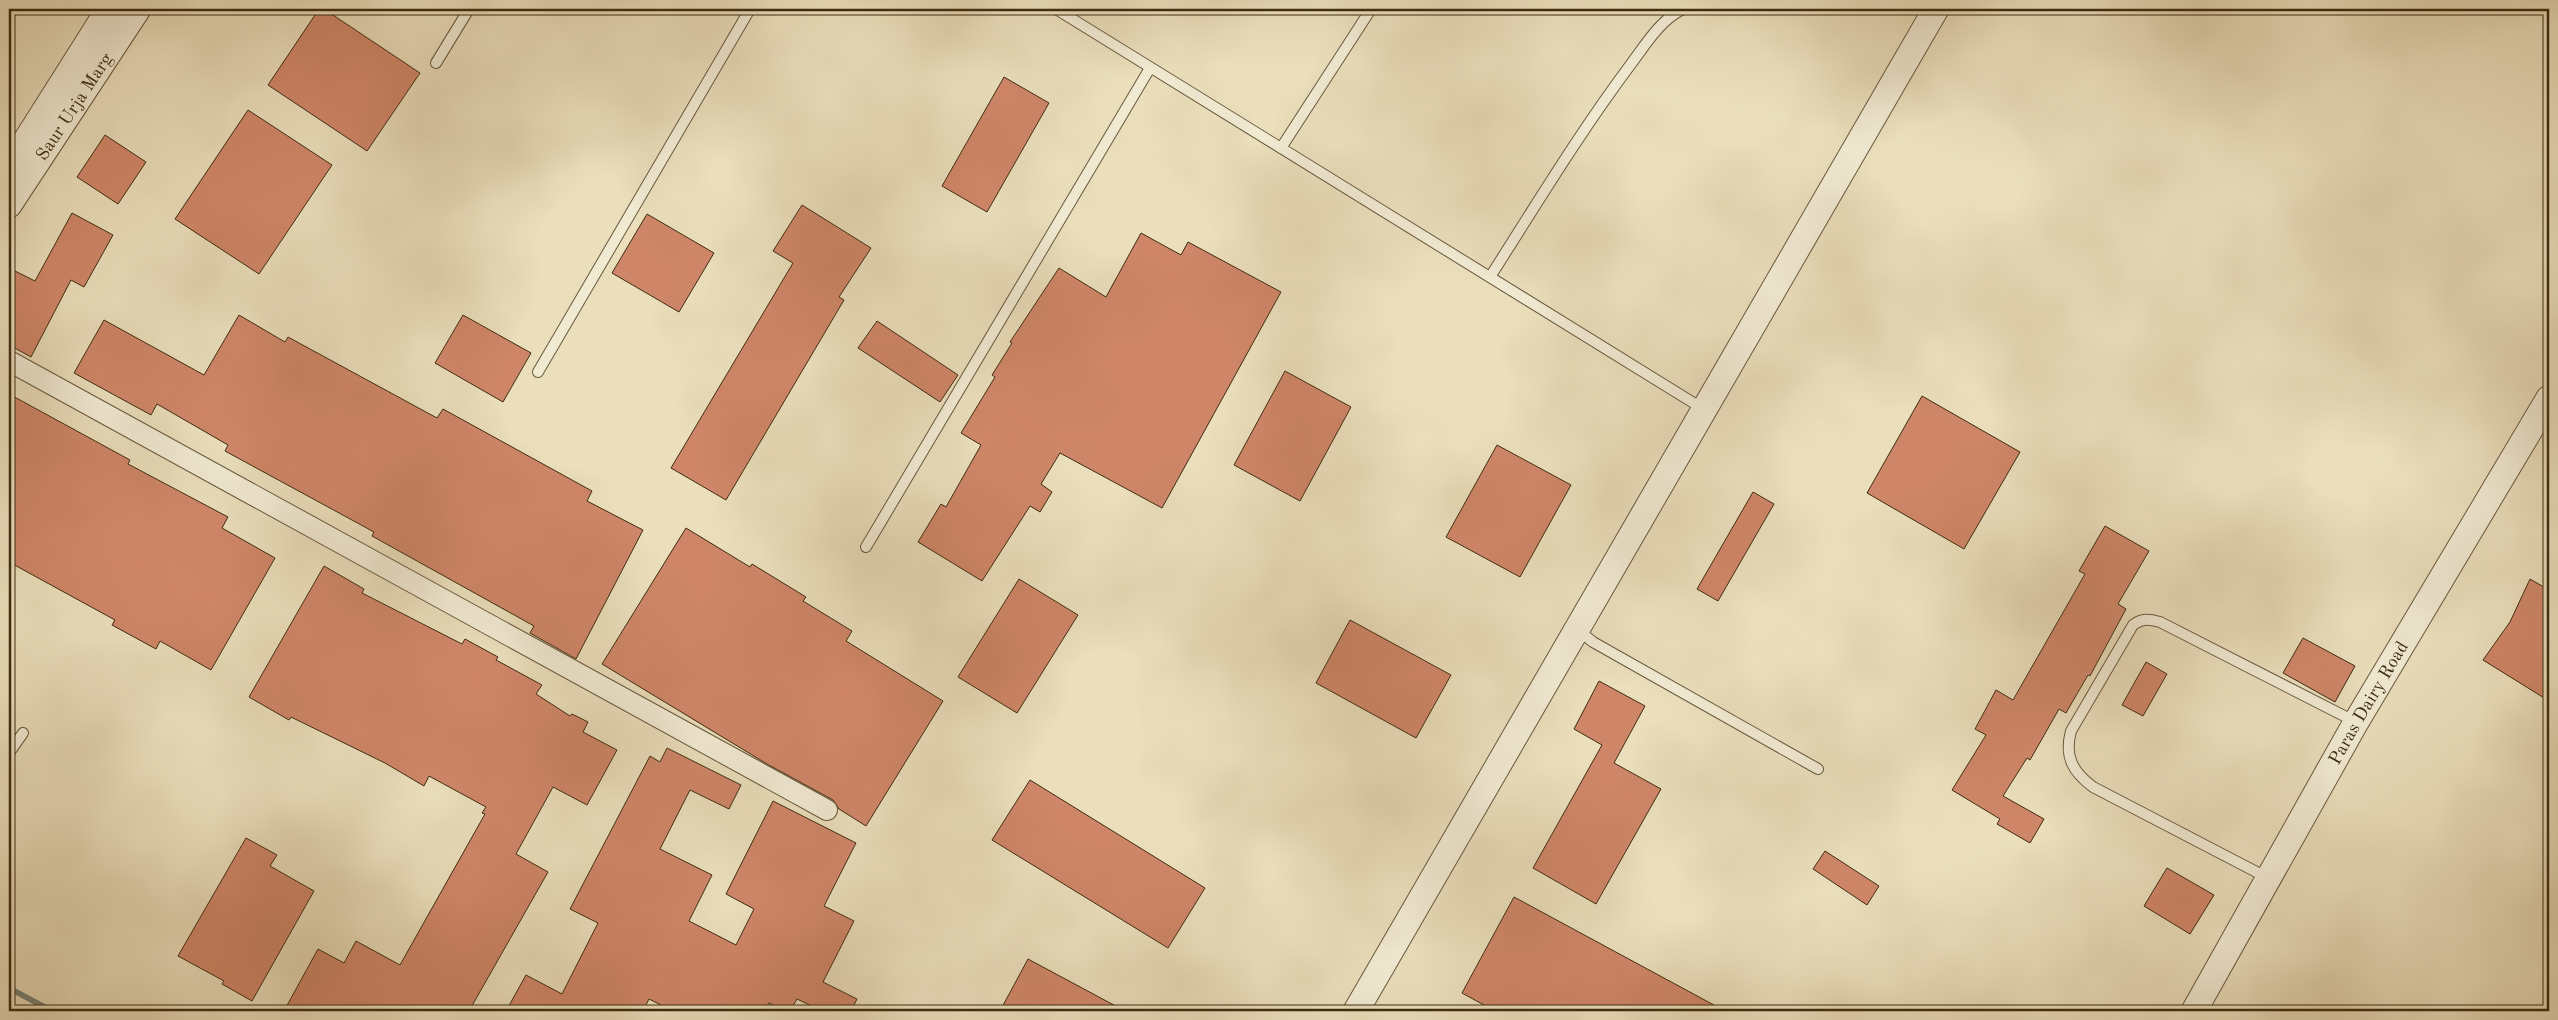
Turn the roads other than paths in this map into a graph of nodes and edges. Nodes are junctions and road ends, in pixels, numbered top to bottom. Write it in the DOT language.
graph roads {
  1 [pos="109,9"];
  2 [pos="138,9"];
  3 [pos="470,9"];
  4 [pos="750,9"];
  5 [pos="1056,9"];
  6 [pos="1371,9"];
  7 [pos="1683,9"];
  8 [pos="1936,9"];
  9 [pos="436,63"];
  10 [pos="1150,68"];
  11 [pos="1280,148"];
  12 [pos="11,160"];
  13 [pos="9,205"];
  14 [pos="1490,277"];
  15 [pos="9,361"];
  16 [pos="538,372"];
  17 [pos="2549,398"];
  18 [pos="1706,410"];
  19 [pos="866,547"];
  20 [pos="1577,629"];
  21 [pos="2356,722"];
  22 [pos="23,733"];
  23 [pos="9,753"];
  24 [pos="1818,769"];
  25 [pos="827,810"];
  26 [pos="2269,879"];
  27 [pos="1356,1011"];
  28 [pos="2194,1011"];
  1 -- 12 [label="street, Saur Urja Marg"];
  2 -- 13 [label="street, Saur Urja Marg"];
  3 -- 9 [label="lane"];
  4 -- 16 [label="lane"];
  5 -- 10 [label="lane"];
  6 -- 11 [label="lane"];
  7 -- 14 [label="lane"];
  8 -- 18 [label="street"];
  10 -- 11 [label="lane"];
  10 -- 19 [label="lane"];
  11 -- 14 [label="lane"];
  14 -- 18 [label="lane"];
  15 -- 25 [label="street"];
  17 -- 21 [label="street, Paras Dairy Road"];
  18 -- 20 [label="street"];
  20 -- 24 [label="lane"];
  20 -- 27 [label="street"];
  21 -- 26 [label="street, Paras Dairy Road"];
  21 -- 26 [label="lane"];
  22 -- 23 [label="lane"];
  26 -- 28 [label="street, Paras Dairy Road"];
}
